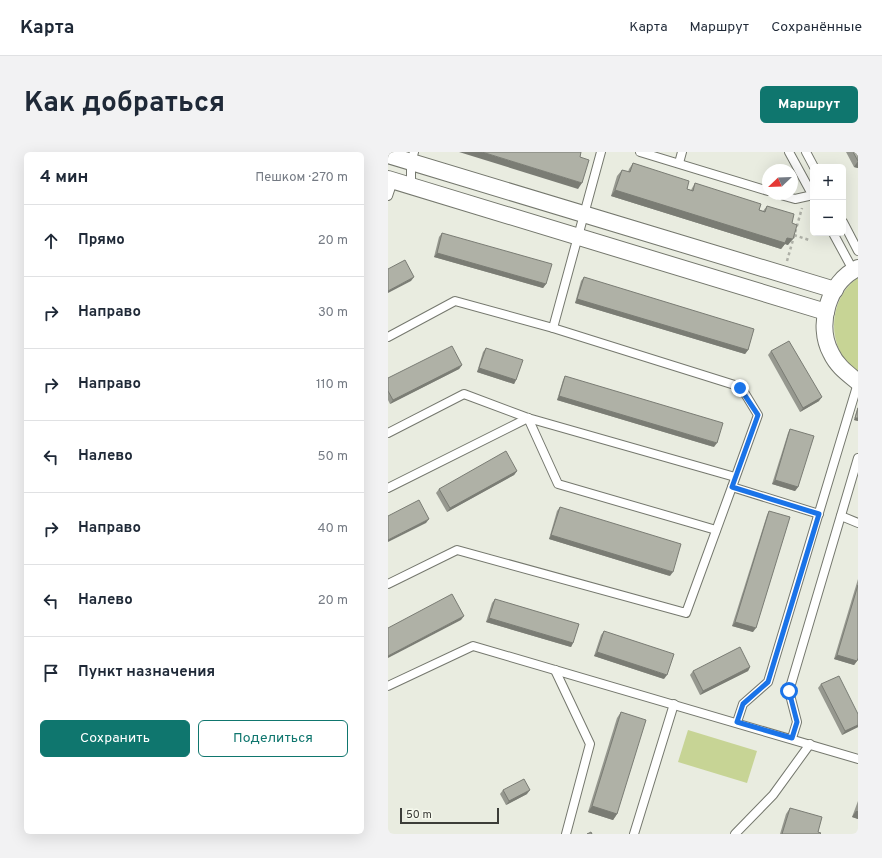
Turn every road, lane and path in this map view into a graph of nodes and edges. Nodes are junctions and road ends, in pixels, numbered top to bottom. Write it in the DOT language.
graph roads {
  1 [pos="601,152"];
  2 [pos="640,152"];
  3 [pos="682,152"];
  4 [pos="789,152"];
  5 [pos="806,152"];
  6 [pos="388,155"];
  7 [pos="412,157"];
  8 [pos="679,163"];
  9 [pos="812,164"];
  10 [pos="390,180"];
  11 [pos="411,186"];
  12 [pos="762,189"];
  13 [pos="810,190"];
  14 [pos="388,196"];
  15 [pos="810,197"];
  16 [pos="802,198"];
  17 [pos="798,199"];
  18 [pos="584,214"];
  19 [pos="846,228"];
  20 [pos="794,235"];
  21 [pos="835,236"];
  22 [pos="578,237"];
  23 [pos="809,240"];
  24 [pos="858,251"];
  25 [pos="856,269"];
  26 [pos="783,275"];
  27 [pos="835,290"];
  28 [pos="826,312"];
  29 [pos="553,328"];
  30 [pos="388,337"];
  31 [pos="858,382"];
  32 [pos="528,418"];
  33 [pos="388,433"];
  34 [pos="858,458"];
  35 [pos="735,477"];
  36 [pos="732,487"];
  37 [pos="388,488"];
  38 [pos="819,514"];
  39 [pos="841,516"];
  40 [pos="858,523"];
  41 [pos="716,530"];
  42 [pos="388,584"];
  43 [pos="555,670"];
  44 [pos="388,686"];
  45 [pos="674,704"];
  46 [pos="737,722"];
  47 [pos="792,738"];
  48 [pos="810,744"];
  49 [pos="858,759"];
  50 [pos="566,834"];
  51 [pos="634,834"];
  52 [pos="735,834"];
  1 -- 18 [label="lane"];
  2 -- 8 [label="lane"];
  3 -- 8 [label="lane"];
  4 -- 13 [label="lane"];
  5 -- 9 [label="lane"];
  6 -- 7 [label="street"];
  7 -- 11 [label="lane"];
  7 -- 18 [label="street"];
  8 -- 12 [label="lane"];
  10 -- 11 [label="street"];
  10 -- 14 [label="lane"];
  11 -- 22 [label="street"];
  15 -- 16 [label="lane"];
  16 -- 17 [label="lane"];
  16 -- 20 [label="path"];
  18 -- 22 [label="lane"];
  18 -- 26 [label="street"];
  19 -- 24 [label="lane"];
  20 -- 23 [label="path"];
  20 -- 26 [label="path"];
  21 -- 25 [label="lane"];
  22 -- 28 [label="street"];
  22 -- 29 [label="lane"];
  25 -- 27 [label="street"];
  26 -- 27 [label="street"];
  27 -- 28 [label="street"];
  28 -- 31 [label="street"];
  29 -- 30 [label="lane"];
  29 -- 35 [label="lane"];
  31 -- 38 [label="lane"];
  32 -- 33 [label="lane"];
  32 -- 35 [label="lane"];
  32 -- 37 [label="lane"];
  32 -- 41 [label="lane"];
  34 -- 39 [label="lane"];
  35 -- 36 [label="lane"];
  36 -- 38 [label="lane"];
  36 -- 41 [label="lane"];
  38 -- 46 [label="lane"];
  39 -- 40 [label="lane"];
  39 -- 47 [label="lane"];
  41 -- 42 [label="lane"];
  43 -- 44 [label="lane"];
  43 -- 45 [label="lane"];
  43 -- 50 [label="lane"];
  45 -- 46 [label="lane"];
  45 -- 51 [label="lane"];
  46 -- 47 [label="lane"];
  47 -- 48 [label="lane"];
  48 -- 49 [label="lane"];
  48 -- 52 [label="lane"];
}
